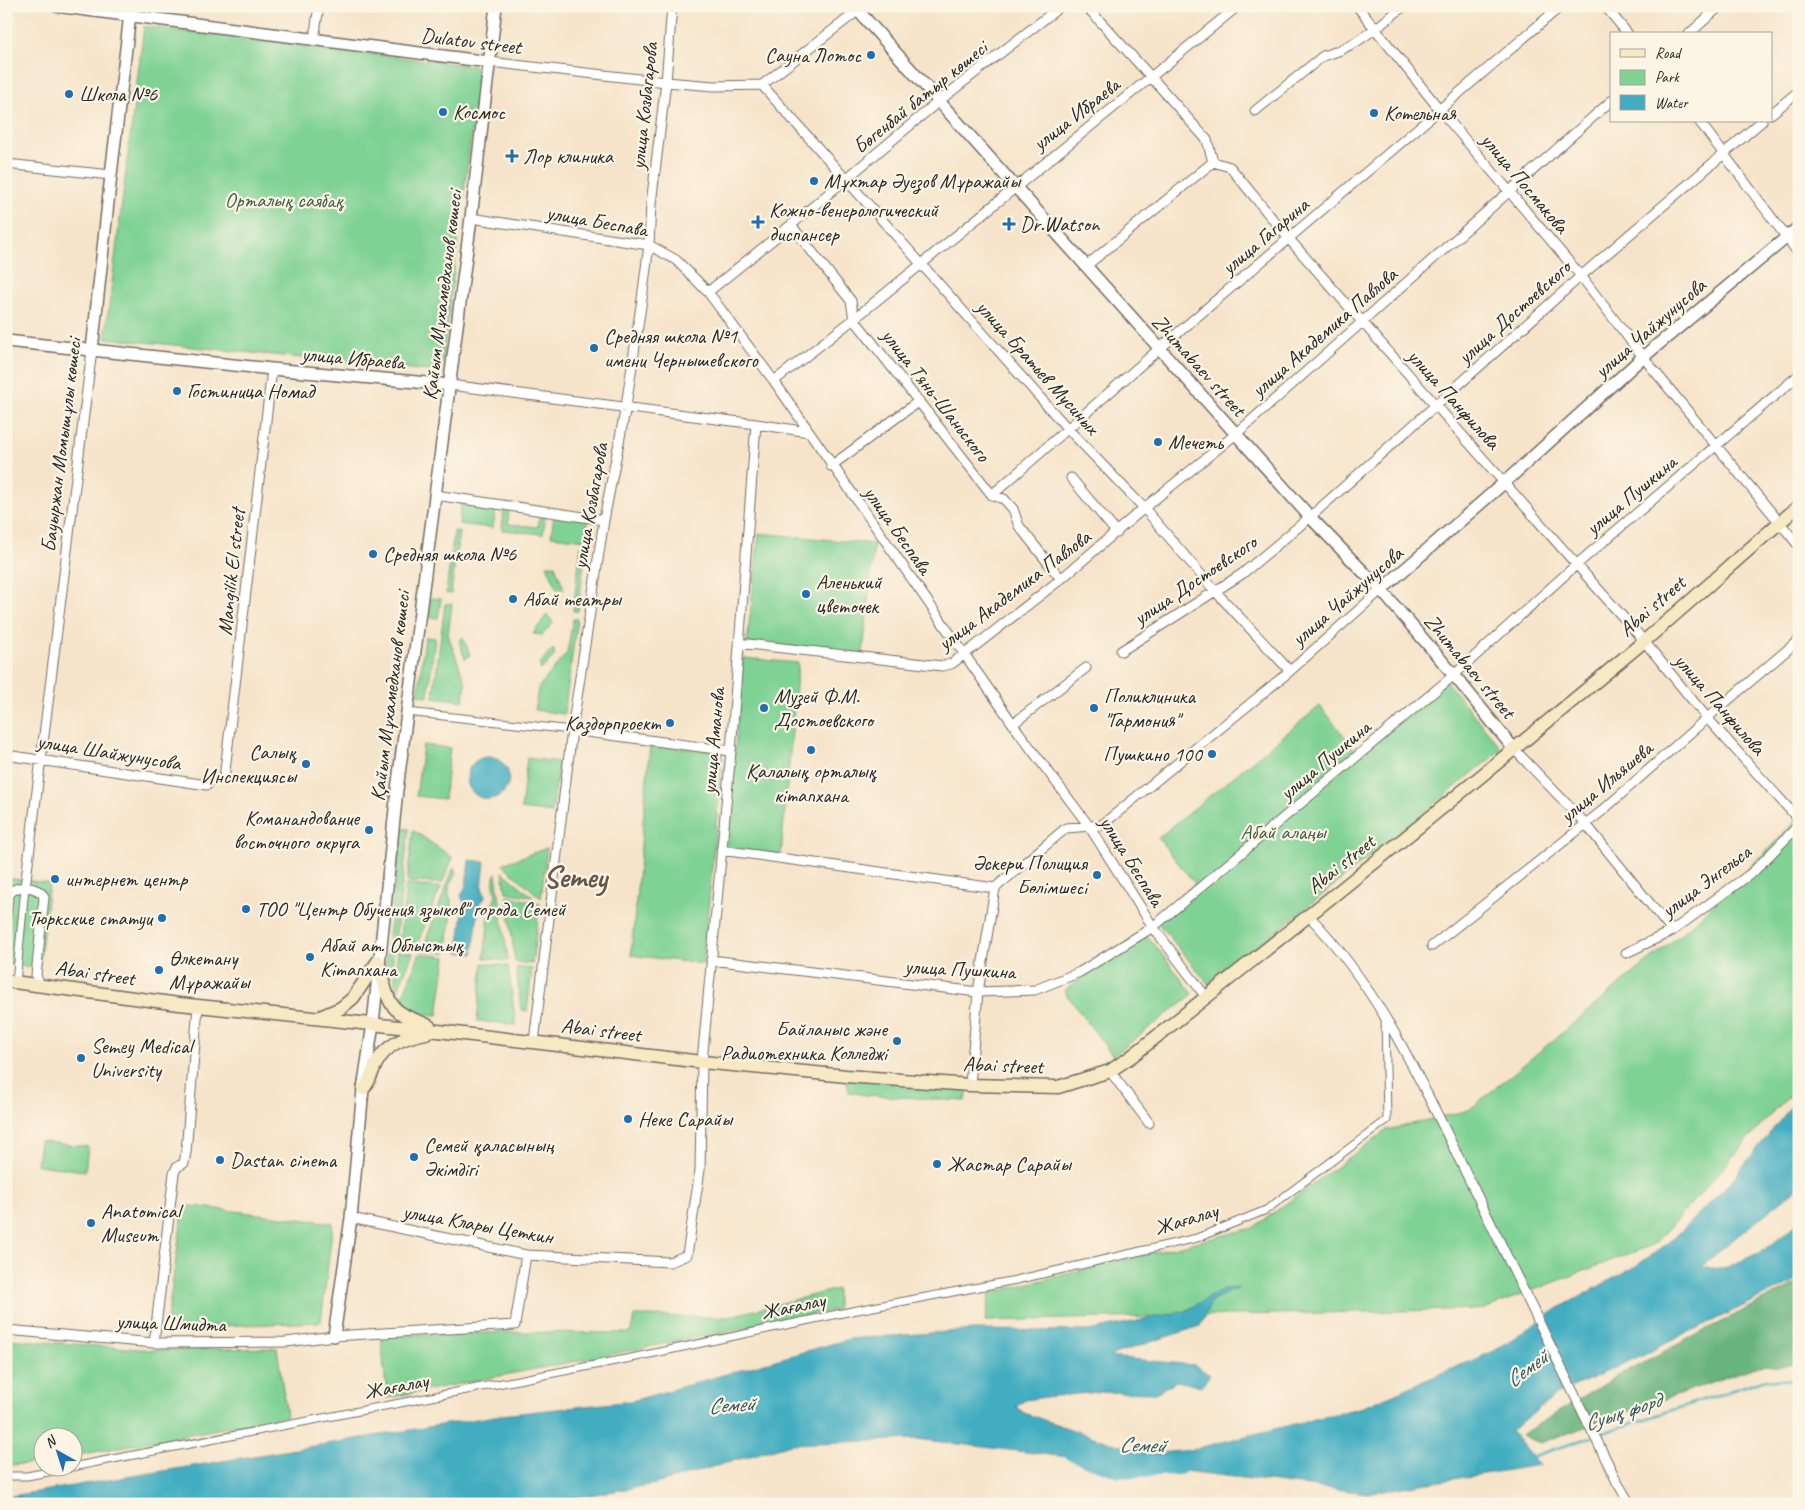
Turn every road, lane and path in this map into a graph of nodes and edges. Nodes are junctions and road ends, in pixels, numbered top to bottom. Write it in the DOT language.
graph roads {
  1 [pos="56,6"];
  2 [pos="319,6"];
  3 [pos="496,6"];
  4 [pos="672,6"];
  5 [pos="1061,6"];
  6 [pos="1086,6"];
  7 [pos="1238,6"];
  8 [pos="1357,6"];
  9 [pos="1404,6"];
  10 [pos="1561,6"];
  11 [pos="1605,6"];
  12 [pos="1720,6"];
  13 [pos="859,8"];
  14 [pos="131,11"];
  15 [pos="1375,30"];
  16 [pos="1626,32"];
  17 [pos="1690,32"];
  18 [pos="314,39"];
  19 [pos="489,62"];
  20 [pos="1152,78"];
  21 [pos="666,82"];
  22 [pos="762,85"];
  23 [pos="1799,90"];
  24 [pos="939,101"];
  25 [pos="1610,102"];
  26 [pos="1440,110"];
  27 [pos="1255,111"];
  28 [pos="1772,113"];
  29 [pos="1700,122"];
  30 [pos="1761,122"];
  31 [pos="1724,153"];
  32 [pos="1213,162"];
  33 [pos="6,164"];
  34 [pos="111,175"];
  35 [pos="846,180"];
  36 [pos="1016,186"];
  37 [pos="1510,191"];
  38 [pos="471,218"];
  39 [pos="791,225"];
  40 [pos="1799,227"];
  41 [pos="1786,237"];
  42 [pos="1289,239"];
  43 [pos="649,245"];
  44 [pos="1799,254"];
  45 [pos="921,263"];
  46 [pos="1086,266"];
  47 [pos="1581,276"];
  48 [pos="708,292"];
  49 [pos="854,319"];
  50 [pos="1363,323"];
  51 [pos="6,341"];
  52 [pos="1159,349"];
  53 [pos="92,350"];
  54 [pos="1643,357"];
  55 [pos="272,369"];
  56 [pos="1799,376"];
  57 [pos="774,381"];
  58 [pos="450,385"];
  59 [pos="919,400"];
  60 [pos="1435,405"];
  61 [pos="626,406"];
  62 [pos="756,424"];
  63 [pos="1068,429"];
  64 [pos="809,432"];
  65 [pos="1236,434"];
  66 [pos="1716,445"];
  67 [pos="832,466"];
  68 [pos="1071,478"];
  69 [pos="1505,482"];
  70 [pos="435,495"];
  71 [pos="992,495"];
  72 [pos="1799,506"];
  73 [pos="1144,508"];
  74 [pos="1310,517"];
  75 [pos="604,520"];
  76 [pos="1779,522"];
  77 [pos="1117,533"];
  78 [pos="1799,546"];
  79 [pos="1576,565"];
  80 [pos="1061,579"];
  81 [pos="1381,590"];
  82 [pos="1215,591"];
  83 [pos="1799,640"];
  84 [pos="1644,641"];
  85 [pos="739,643"];
  86 [pos="1120,651"];
  87 [pos="965,654"];
  88 [pos="1086,668"];
  89 [pos="1290,671"];
  90 [pos="1454,674"];
  91 [pos="407,712"];
  92 [pos="1707,718"];
  93 [pos="1014,723"];
  94 [pos="572,730"];
  95 [pos="1514,749"];
  96 [pos="731,751"];
  97 [pos="6,755"];
  98 [pos="40,759"];
  99 [pos="224,779"];
  100 [pos="207,784"];
  101 [pos="1799,820"];
  102 [pos="1585,823"];
  103 [pos="1799,825"];
  104 [pos="1089,826"];
  105 [pos="721,850"];
  106 [pos="25,887"];
  107 [pos="995,888"];
  108 [pos="6,916"];
  109 [pos="1309,916"];
  110 [pos="1153,927"];
  111 [pos="1672,931"];
  112 [pos="1432,946"];
  113 [pos="1626,953"];
  114 [pos="711,960"];
  115 [pos="378,963"];
  116 [pos="11,982"];
  117 [pos="40,985"];
  118 [pos="978,992"];
  119 [pos="1206,998"];
  120 [pos="198,1006"];
  121 [pos="1385,1017"];
  122 [pos="316,1019"];
  123 [pos="373,1024"];
  124 [pos="438,1031"];
  125 [pos="534,1042"];
  126 [pos="702,1062"];
  127 [pos="1110,1070"];
  128 [pos="970,1085"];
  129 [pos="363,1089"];
  130 [pos="1149,1123"];
  131 [pos="351,1218"];
  132 [pos="526,1255"];
  133 [pos="687,1255"];
  134 [pos="6,1330"];
  135 [pos="334,1336"];
  136 [pos="154,1343"];
  137 [pos="82,1465"];
  138 [pos="32,1475"];
  139 [pos="6,1476"];
  140 [pos="1630,1504"];
  1 -- 14 [label="street, Dulatov street"];
  2 -- 18 [label="street"];
  3 -- 19 [label="street, Қайым Мұхамедханов көшесі"];
  4 -- 21 [label="street, улица Козбагарова"];
  5 -- 24 [label="street, Бөгенбай батыр көшесі"];
  6 -- 20 [label="street"];
  7 -- 20 [label="street, улица Ибраева"];
  8 -- 15 [label="street, улица Посмакова"];
  9 -- 15 [label="street"];
  10 -- 26 [label="street, улица Гагарина"];
  11 -- 16 [label="street"];
  12 -- 17 [label="street"];
  13 -- 22 [label="street"];
  13 -- 24 [label="street, Zhumabaev street"];
  14 -- 18 [label="street, Dulatov street"];
  14 -- 34 [label="street, Бауыржан Момышұлы көшесі"];
  15 -- 26 [label="street, улица Посмакова"];
  15 -- 27 [label="street"];
  18 -- 19 [label="street, Dulatov street"];
  19 -- 21 [label="street, Dulatov street"];
  19 -- 38 [label="street, Қайым Мұхамедханов көшесі"];
  20 -- 32 [label="street"];
  20 -- 36 [label="street, улица Ибраева"];
  21 -- 22 [label="street, Dulatov street"];
  21 -- 43 [label="street, улица Козбагарова"];
  22 -- 35 [label="street, улица Братьев Мусиных"];
  23 -- 28 [label="street"];
  24 -- 35 [label="street, Бөгенбай батыр көшесі"];
  24 -- 36 [label="street, Zhumabaev street"];
  25 -- 37 [label="street, улица Академика Павлова"];
  26 -- 37 [label="street, улица Посмакова"];
  26 -- 42 [label="street, улица Гагарина"];
  29 -- 31 [label="street"];
  30 -- 31 [label="street, улица Достоевского"];
  31 -- 41 [label="street"];
  31 -- 47 [label="street, улица Достоевского"];
  32 -- 42 [label="street, улица Панфилова"];
  32 -- 46 [label="street"];
  33 -- 34 [label="street"];
  34 -- 53 [label="street, Бауыржан Момышұлы көшесі"];
  35 -- 39 [label="street, Бөгенбай батыр көшесі"];
  35 -- 45 [label="street, улица Братьев Мусиных"];
  36 -- 45 [label="street, улица Ибраева"];
  36 -- 46 [label="street, Zhumabaev street"];
  37 -- 47 [label="street, улица Посмакова"];
  37 -- 50 [label="street, улица Академика Павлова"];
  38 -- 43 [label="street, улица Беспава"];
  38 -- 58 [label="street, Қайым Мұхамедханов көшесі"];
  39 -- 48 [label="street, Бөгенбай батыр көшесі"];
  39 -- 49 [label="street, улица Тянь-Шаньского"];
  40 -- 41 [label="street, улица Чайжунусова"];
  41 -- 44 [label="street"];
  41 -- 54 [label="street, улица Чайжунусова"];
  42 -- 50 [label="street, улица Панфилова"];
  42 -- 52 [label="street, улица Гагарина"];
  43 -- 48 [label="street, улица Беспава"];
  43 -- 61 [label="street, улица Козбагарова"];
  45 -- 49 [label="street, улица Ибраева"];
  45 -- 63 [label="street, улица Братьев Мусиных"];
  46 -- 52 [label="street, Zhumabaev street"];
  47 -- 54 [label="street, улица Посмакова"];
  47 -- 60 [label="street, улица Достоевского"];
  48 -- 57 [label="street, улица Беспава"];
  49 -- 57 [label="street, улица Ибраева"];
  49 -- 59 [label="street, улица Тянь-Шаньского"];
  50 -- 60 [label="street, улица Панфилова"];
  50 -- 65 [label="street, улица Академика Павлова"];
  51 -- 53 [label="street, улица Ибраева"];
  52 -- 63 [label="street, улица Гагарина"];
  52 -- 65 [label="street, Zhumabaev street"];
  53 -- 55 [label="street, улица Ибраева"];
  53 -- 98 [label="street, Бауыржан Момышұлы көшесі"];
  54 -- 66 [label="street, улица Посмакова"];
  54 -- 69 [label="street, улица Чайжунусова"];
  55 -- 58 [label="street, улица Ибраева"];
  55 -- 99 [label="street, Mangilik El street"];
  56 -- 66 [label="street, улица Пушкина"];
  57 -- 64 [label="street, улица Беспава"];
  58 -- 61 [label="street, улица Ибраева"];
  58 -- 70 [label="street, Қайым Мұхамедханов көшесі"];
  59 -- 67 [label="street"];
  59 -- 71 [label="street, улица Тянь-Шаньского"];
  60 -- 69 [label="street, улица Панфилова"];
  60 -- 74 [label="street, улица Достоевского"];
  61 -- 62 [label="street, улица Ибраева"];
  61 -- 75 [label="street, улица Козбагарова"];
  62 -- 64 [label="street, улица Ибраева"];
  62 -- 85 [label="street, улица Аманова"];
  63 -- 71 [label="street, улица Гагарина"];
  63 -- 73 [label="street, улица Братьев Мусиных"];
  64 -- 67 [label="street, улица Беспава"];
  65 -- 73 [label="street, улица Академика Павлова"];
  65 -- 74 [label="street, Zhumabaev street"];
  66 -- 76 [label="street, улица Посмакова"];
  66 -- 79 [label="street, улица Пушкина"];
  67 -- 87 [label="street, улица Беспава"];
  68 -- 77 [label="street"];
  69 -- 79 [label="street, улица Панфилова"];
  69 -- 81 [label="street, улица Чайжунусова"];
  70 -- 75 [label="street"];
  70 -- 91 [label="street, Қайым Мұхамедханов көшесі"];
  71 -- 80 [label="street, улица Тянь-Шаньского"];
  72 -- 76 [label="main road, Abai street"];
  73 -- 77 [label="street, улица Академика Павлова"];
  73 -- 82 [label="street, улица Братьев Мусиных"];
  74 -- 81 [label="street, Zhumabaev street"];
  74 -- 82 [label="street, улица Достоевского"];
  75 -- 94 [label="street, улица Козбагарова"];
  76 -- 78 [label="street, улица Посмакова"];
  76 -- 84 [label="main road, Abai street"];
  77 -- 80 [label="street, улица Академика Павлова"];
  79 -- 84 [label="street, улица Панфилова"];
  79 -- 90 [label="street, улица Пушкина"];
  80 -- 87 [label="street, улица Академика Павлова"];
  81 -- 89 [label="street, улица Чайжунусова"];
  81 -- 90 [label="street, Zhumabaev street"];
  82 -- 86 [label="street, улица Достоевского"];
  82 -- 89 [label="street, улица Братьев Мусиных"];
  83 -- 92 [label="street, улица Ильяшева"];
  84 -- 92 [label="street, улица Панфилова"];
  84 -- 95 [label="main road, Abai street"];
  85 -- 87 [label="street, улица Академика Павлова"];
  85 -- 96 [label="street, улица Аманова"];
  87 -- 93 [label="street, улица Беспава"];
  88 -- 93 [label="street"];
  89 -- 104 [label="street, улица Чайжунусова"];
  90 -- 95 [label="street, Zhumabaev street"];
  90 -- 110 [label="street, улица Пушкина"];
  91 -- 94 [label="street"];
  91 -- 115 [label="street, Қайым Мұхамедханов көшесі"];
  92 -- 101 [label="street, улица Панфилова"];
  92 -- 102 [label="street, улица Ильяшева"];
  93 -- 104 [label="street, улица Беспава"];
  94 -- 96 [label="street"];
  94 -- 125 [label="street, улица Козбагарова"];
  95 -- 102 [label="street"];
  95 -- 109 [label="main road, Abai street"];
  96 -- 105 [label="street, улица Аманова"];
  97 -- 98 [label="street, улица Шайжунусова"];
  98 -- 100 [label="street, улица Шайжунусова"];
  98 -- 106 [label="street, Бауыржан Момышұлы көшесі"];
  102 -- 111 [label="street"];
  102 -- 112 [label="street, улица Ильяшева"];
  103 -- 111 [label="street, улица Энгельса"];
  104 -- 107 [label="street, улица Чайжунусова"];
  104 -- 110 [label="street, улица Беспава"];
  105 -- 107 [label="street"];
  105 -- 114 [label="street, улица Аманова"];
  106 -- 108 [label="street"];
  106 -- 116 [label="street"];
  106 -- 117 [label="street"];
  107 -- 118 [label="street"];
  109 -- 119 [label="main road, Abai street"];
  109 -- 121 [label="street"];
  110 -- 118 [label="street, улица Пушкина"];
  110 -- 119 [label="street, улица Беспава"];
  111 -- 113 [label="street, улица Энгельса"];
  114 -- 118 [label="street, улица Пушкина"];
  114 -- 126 [label="street, улица Аманова"];
  115 -- 122 [label="main road"];
  115 -- 123 [label="street, Қайым Мұхамедханов көшесі"];
  115 -- 124 [label="main road"];
  116 -- 117 [label="main road, Abai street"];
  117 -- 120 [label="main road, Abai street"];
  118 -- 128 [label="street"];
  119 -- 127 [label="main road, Abai street"];
  120 -- 122 [label="main road, Abai street"];
  120 -- 136 [label="street"];
  121 -- 137 [label="street, Жағалау"];
  121 -- 140 [label="street"];
  122 -- 123 [label="main road, Abai street"];
  123 -- 124 [label="main road, Abai street"];
  123 -- 129 [label="street, Қайым Мұхамедханов көшесі"];
  124 -- 125 [label="main road, Abai street"];
  124 -- 129 [label="main road"];
  125 -- 126 [label="main road, Abai street"];
  126 -- 128 [label="main road, Abai street"];
  126 -- 133 [label="street, улица Аманова"];
  127 -- 128 [label="main road, Abai street"];
  127 -- 130 [label="street"];
  129 -- 131 [label="street, Қайым Мұхамедханов көшесі"];
  131 -- 132 [label="street, улица Клары Цеткин"];
  131 -- 135 [label="street, Қайым Мұхамедханов көшесі"];
  132 -- 133 [label="street, улица Клары Цеткин"];
  132 -- 135 [label="street, улица Шмидта"];
  134 -- 136 [label="street, улица Шмидта"];
  135 -- 136 [label="street, улица Шмидта"];
  138 -- 139 [label="street, Жағалау"];
}
